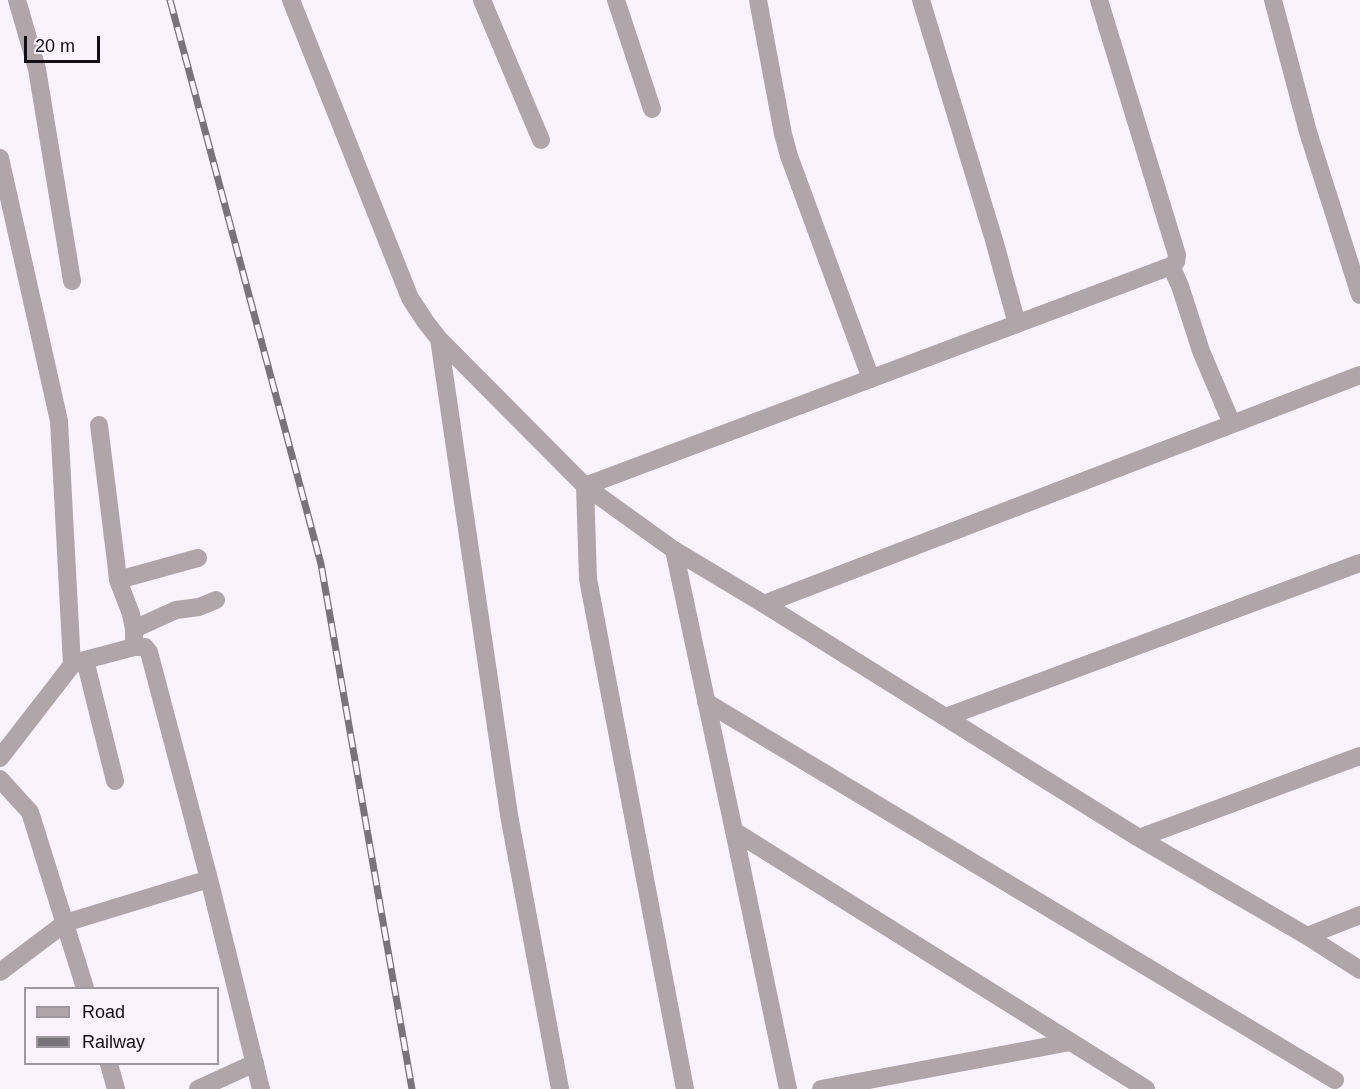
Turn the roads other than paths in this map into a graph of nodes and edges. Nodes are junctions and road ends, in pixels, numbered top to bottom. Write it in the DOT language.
graph roads {
  1 [pos="17,0"];
  2 [pos="291,0"];
  3 [pos="482,0"];
  4 [pos="616,0"];
  5 [pos="758,0"];
  6 [pos="921,0"];
  7 [pos="1098,0"];
  8 [pos="1273,0"];
  9 [pos="652,109"];
  10 [pos="541,140"];
  11 [pos="0,158"];
  12 [pos="1171,266"];
  13 [pos="72,281"];
  14 [pos="1360,295"];
  15 [pos="1017,324"];
  16 [pos="439,339"];
  17 [pos="1360,375"];
  18 [pos="870,379"];
  19 [pos="1232,424"];
  20 [pos="99,425"];
  21 [pos="585,486"];
  22 [pos="674,550"];
  23 [pos="198,558"];
  24 [pos="1360,563"];
  25 [pos="118,580"];
  26 [pos="216,600"];
  27 [pos="764,604"];
  28 [pos="134,638"];
  29 [pos="79,662"];
  30 [pos="706,702"];
  31 [pos="946,717"];
  32 [pos="1360,756"];
  33 [pos="0,758"];
  34 [pos="0,779"];
  35 [pos="116,782"];
  36 [pos="734,831"];
  37 [pos="1139,838"];
  38 [pos="209,879"];
  39 [pos="1360,915"];
  40 [pos="65,923"];
  41 [pos="1307,936"];
  42 [pos="1360,970"];
  43 [pos="0,972"];
  44 [pos="86,987"];
  45 [pos="1070,1042"];
  46 [pos="255,1063"];
  47 [pos="109,1065"];
  48 [pos="1335,1080"];
  49 [pos="116,1089"];
  50 [pos="198,1089"];
  51 [pos="261,1089"];
  52 [pos="560,1089"];
  53 [pos="685,1089"];
  54 [pos="788,1089"];
  55 [pos="821,1089"];
  56 [pos="1146,1089"];
  1 -- 13 [label="street"];
  2 -- 16 [label="street"];
  3 -- 10 [label="street"];
  4 -- 9 [label="street"];
  5 -- 18 [label="street"];
  6 -- 15 [label="street"];
  7 -- 12 [label="street"];
  8 -- 14 [label="street"];
  11 -- 29 [label="street"];
  12 -- 15 [label="street"];
  12 -- 19 [label="street"];
  15 -- 18 [label="street"];
  16 -- 21 [label="street"];
  16 -- 52 [label="street"];
  17 -- 19 [label="street"];
  18 -- 21 [label="street"];
  19 -- 27 [label="street"];
  20 -- 25 [label="street"];
  21 -- 22 [label="street"];
  21 -- 53 [label="street"];
  22 -- 27 [label="street"];
  22 -- 30 [label="street"];
  23 -- 25 [label="street"];
  24 -- 31 [label="street"];
  25 -- 28 [label="street"];
  26 -- 28 [label="street"];
  27 -- 31 [label="street"];
  28 -- 29 [label="street"];
  28 -- 38 [label="street"];
  29 -- 33 [label="street"];
  29 -- 35 [label="street"];
  30 -- 36 [label="street"];
  30 -- 48 [label="street"];
  31 -- 37 [label="street"];
  32 -- 37 [label="street"];
  34 -- 40 [label="street"];
  36 -- 45 [label="street"];
  36 -- 54 [label="street"];
  37 -- 41 [label="street"];
  38 -- 40 [label="street"];
  38 -- 46 [label="street"];
  39 -- 41 [label="street"];
  40 -- 43 [label="street"];
  40 -- 44 [label="street"];
  41 -- 42 [label="street"];
  45 -- 55 [label="street"];
  45 -- 56 [label="street"];
  46 -- 50 [label="street"];
  46 -- 51 [label="street"];
  47 -- 49 [label="street"];
}
